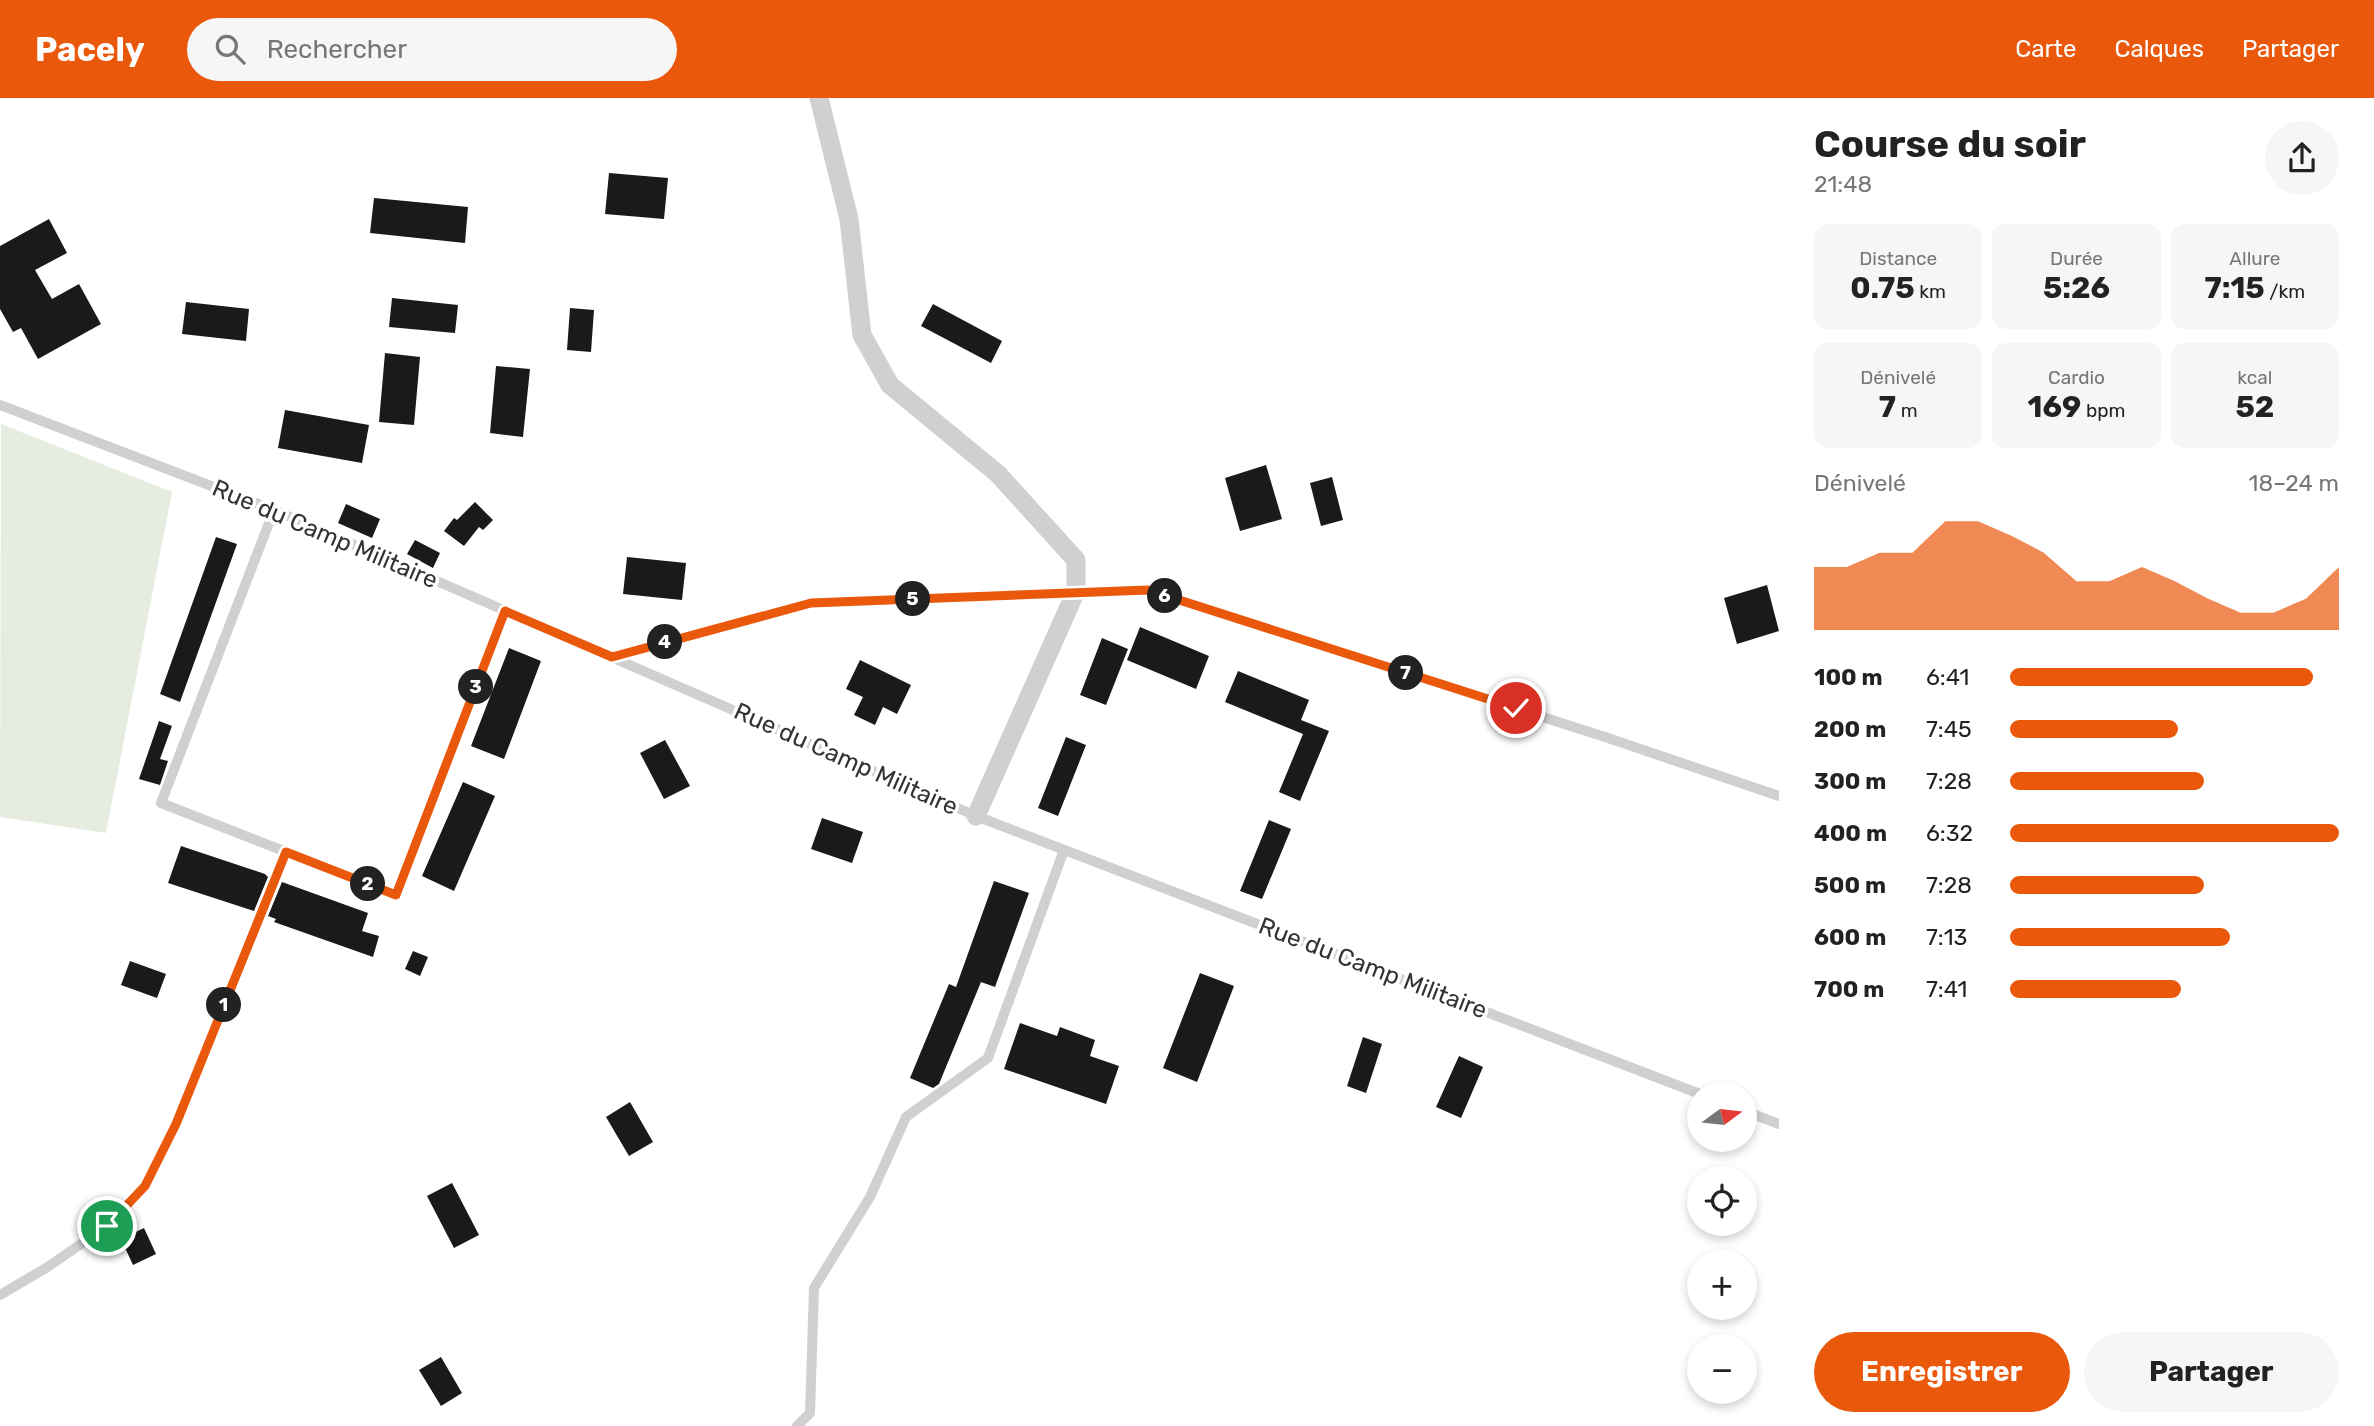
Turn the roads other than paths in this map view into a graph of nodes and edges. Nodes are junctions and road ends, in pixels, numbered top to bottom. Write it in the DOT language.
graph roads {
  1 [pos="819,98"];
  2 [pos="0,405"];
  3 [pos="274,510"];
  4 [pos="1076,591"];
  5 [pos="505,611"];
  6 [pos="612,657"];
  7 [pos="1779,796"];
  8 [pos="976,816"];
  9 [pos="1064,850"];
  10 [pos="286,852"];
  11 [pos="1687,1089"];
  12 [pos="1757,1116"];
  13 [pos="1779,1124"];
  14 [pos="0,1295"];
  15 [pos="797,1426"];
  1 -- 4 [label="street"];
  2 -- 3 [label="lane, Rue du Camp Militaire"];
  3 -- 5 [label="lane, Rue du Camp Militaire"];
  3 -- 10 [label="lane"];
  4 -- 6 [label="lane"];
  4 -- 7 [label="lane"];
  4 -- 8 [label="street"];
  5 -- 6 [label="lane, Rue du Camp Militaire"];
  5 -- 10 [label="lane"];
  6 -- 8 [label="lane, Rue du Camp Militaire"];
  8 -- 9 [label="lane, Rue du Camp Militaire"];
  9 -- 11 [label="lane, Rue du Camp Militaire"];
  9 -- 15 [label="lane"];
  10 -- 14 [label="lane"];
  12 -- 13 [label="lane"];
}
